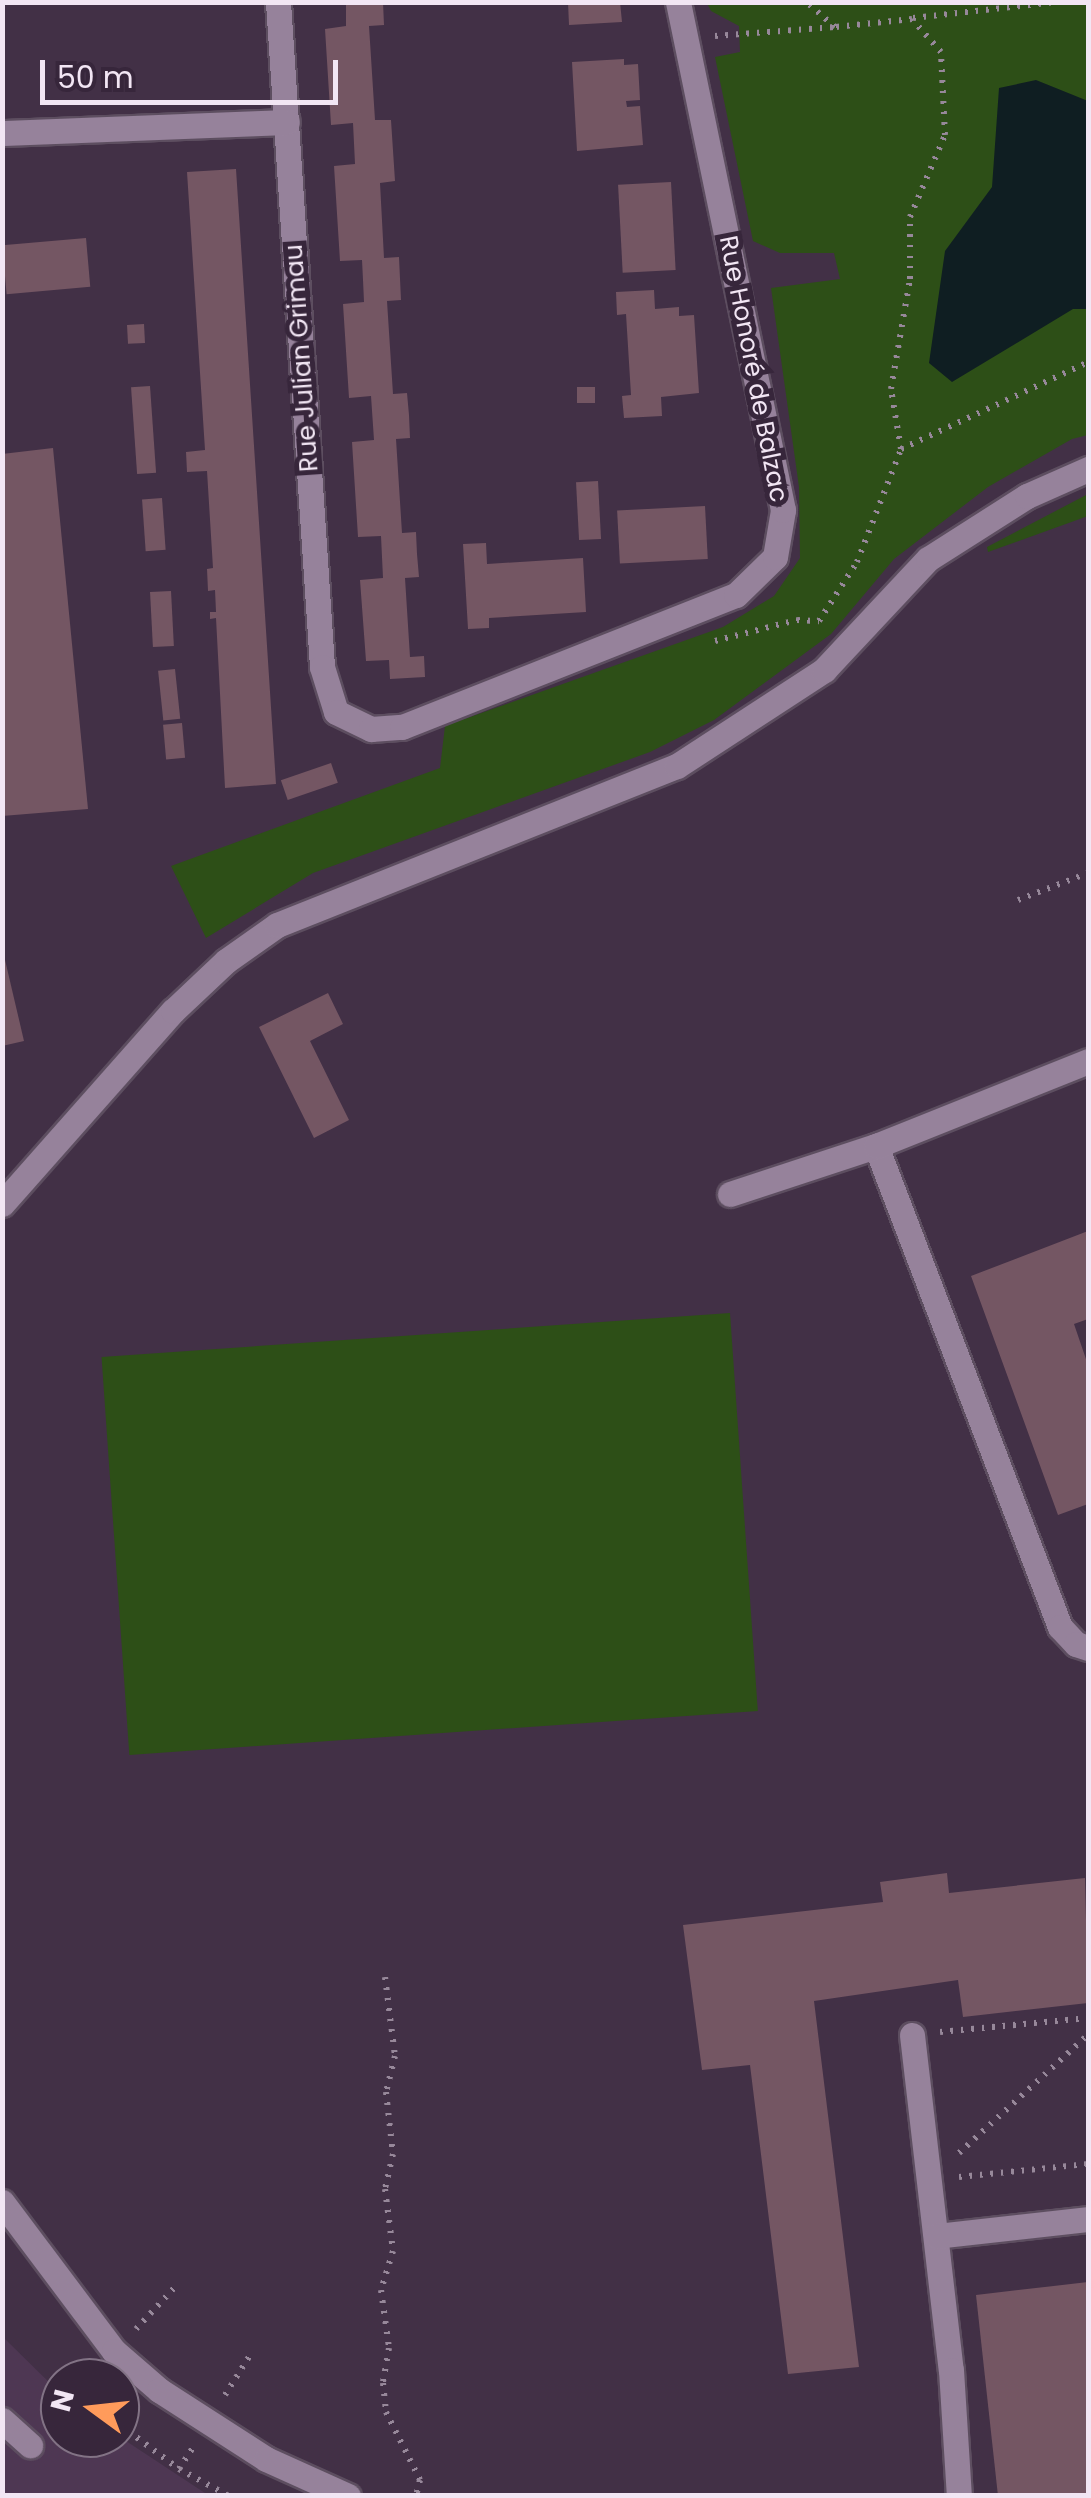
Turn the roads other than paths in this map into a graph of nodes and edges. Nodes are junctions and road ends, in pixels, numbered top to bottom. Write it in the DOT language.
graph roads {
  1 [pos="278,2"];
  2 [pos="678,2"];
  3 [pos="287,122"];
  4 [pos="2,132"];
  5 [pos="1088,469"];
  6 [pos="336,712"];
  7 [pos="1088,1061"];
  8 [pos="876,1146"];
  9 [pos="730,1194"];
  10 [pos="2,1204"];
  11 [pos="1088,1648"];
  12 [pos="912,2035"];
  13 [pos="2,2202"];
  14 [pos="1088,2219"];
  15 [pos="936,2236"];
  16 [pos="2,2420"];
  17 [pos="30,2445"];
  18 [pos="348,2496"];
  19 [pos="959,2496"];
  1 -- 3 [label="street, Rue Julian Grimau"];
  2 -- 6 [label="street, Rue Honoré de Balzac"];
  3 -- 4 [label="street"];
  3 -- 6 [label="street, Rue Julian Grimau"];
  5 -- 10 [label="street"];
  7 -- 8 [label="street"];
  8 -- 9 [label="street"];
  8 -- 11 [label="street"];
  12 -- 15 [label="street"];
  13 -- 18 [label="street"];
  14 -- 15 [label="street"];
  15 -- 19 [label="street"];
  16 -- 17 [label="street"];
}
